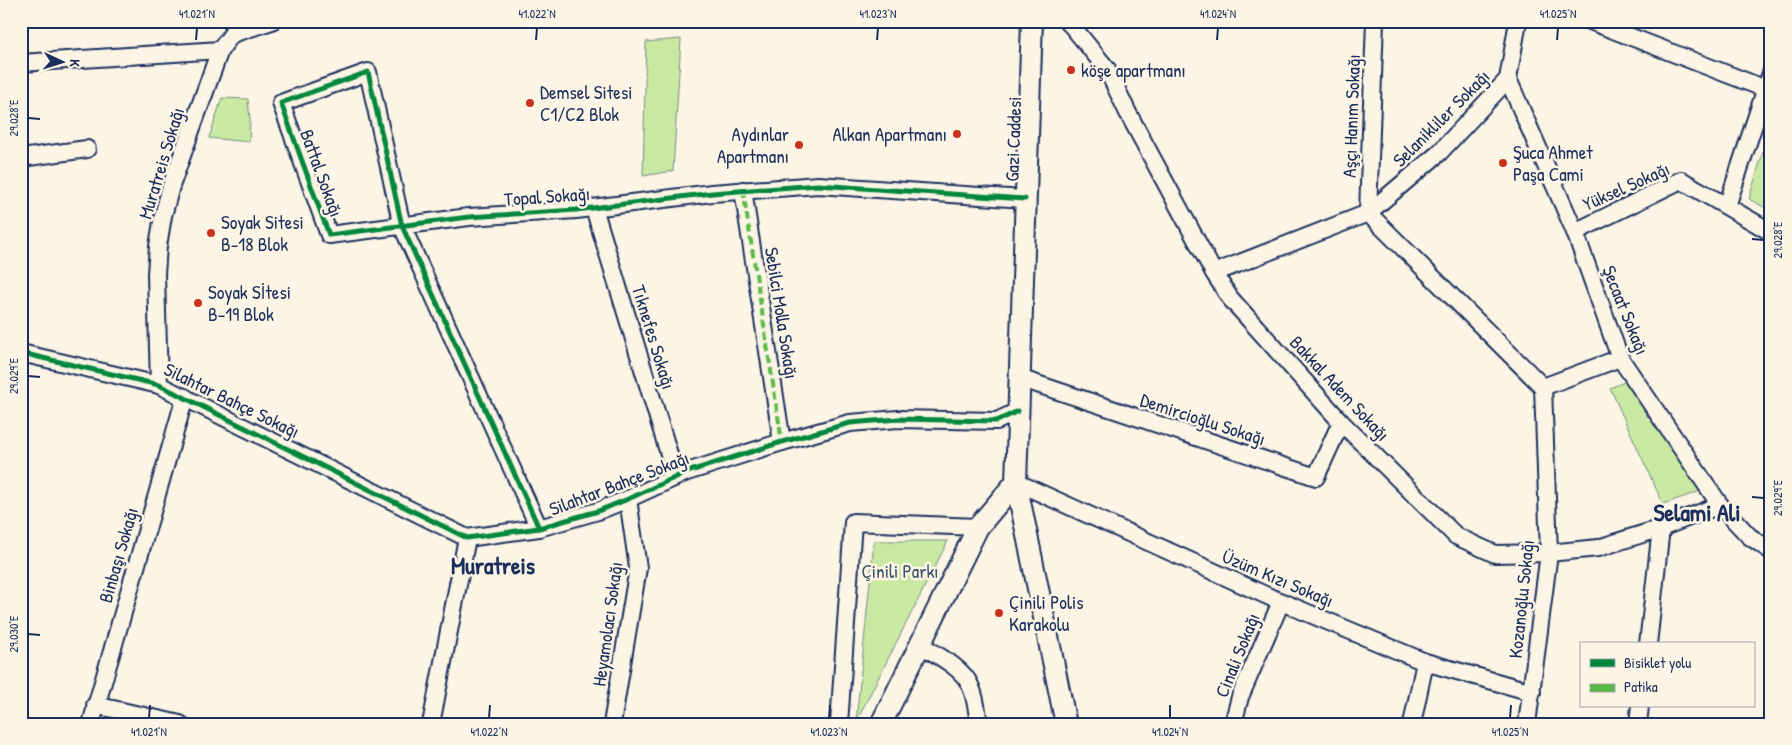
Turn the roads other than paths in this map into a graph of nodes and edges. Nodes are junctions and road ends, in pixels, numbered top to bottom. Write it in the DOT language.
graph roads {
  1 [pos="272,21"];
  2 [pos="1032,21"];
  3 [pos="1067,21"];
  4 [pos="1375,21"];
  5 [pos="1518,21"];
  6 [pos="1590,21"];
  7 [pos="234,28"];
  8 [pos="220,50"];
  9 [pos="21,63"];
  10 [pos="1508,80"];
  11 [pos="1769,84"];
  12 [pos="87,149"];
  13 [pos="21,158"];
  14 [pos="743,190"];
  15 [pos="1026,199"];
  16 [pos="1726,206"];
  17 [pos="594,208"];
  18 [pos="1368,213"];
  19 [pos="402,226"];
  20 [pos="1575,232"];
  21 [pos="1771,232"];
  22 [pos="1214,273"];
  23 [pos="21,352"];
  24 [pos="1620,358"];
  25 [pos="1019,378"];
  26 [pos="159,385"];
  27 [pos="1543,388"];
  28 [pos="184,397"];
  29 [pos="1018,411"];
  30 [pos="1341,422"];
  31 [pos="782,442"];
  32 [pos="676,477"];
  33 [pos="1016,482"];
  34 [pos="628,500"];
  35 [pos="1720,505"];
  36 [pos="978,526"];
  37 [pos="539,528"];
  38 [pos="1661,528"];
  39 [pos="467,538"];
  40 [pos="1771,551"];
  41 [pos="1549,552"];
  42 [pos="1281,602"];
  43 [pos="1648,642"];
  44 [pos="919,644"];
  45 [pos="1425,662"];
  46 [pos="1532,692"];
  47 [pos="95,705"];
  48 [pos="1640,708"];
  49 [pos="1530,723"];
  50 [pos="91,724"];
  51 [pos="180,724"];
  52 [pos="431,724"];
  53 [pos="612,724"];
  54 [pos="839,724"];
  55 [pos="881,724"];
  56 [pos="979,724"];
  57 [pos="1066,724"];
  58 [pos="1233,724"];
  59 [pos="1412,724"];
  60 [pos="1638,724"];
  1 -- 7 [label="street"];
  2 -- 15 [label="street, Gazi Caddesi"];
  3 -- 22 [label="street, Bakkal Adem Sokağı"];
  4 -- 18 [label="street, Aşçı Hanım Sokağı"];
  5 -- 10 [label="street, Selanikliler Sokağı"];
  6 -- 11 [label="street"];
  7 -- 8 [label="street, Muratreis Sokağı"];
  8 -- 9 [label="street"];
  8 -- 26 [label="street, Muratreis Sokağı"];
  10 -- 18 [label="street, Selanikliler Sokağı"];
  10 -- 20 [label="street, Şecaat Sokağı"];
  11 -- 16 [label="street"];
  12 -- 13 [label="street"];
  14 -- 15 [label="street, Topal Sokağı"];
  14 -- 17 [label="street, Topal Sokağı"];
  14 -- 31 [label="street, Sebilci Molla Sokağı"];
  15 -- 25 [label="street, Gazi Caddesi"];
  16 -- 20 [label="street, Yüksel Sokağı"];
  16 -- 21 [label="street, Yüksel Sokağı"];
  17 -- 19 [label="street, Topal Sokağı"];
  17 -- 32 [label="street, Tıknefes Sokağı"];
  18 -- 22 [label="street, Selanikliler Sokağı"];
  18 -- 27 [label="street"];
  19 -- 19 [label="street, Battal Sokağı"];
  19 -- 37 [label="street"];
  20 -- 24 [label="street, Şecaat Sokağı"];
  22 -- 30 [label="street, Bakkal Adem Sokağı"];
  23 -- 26 [label="street, Silahtar Bahçe Sokağı"];
  24 -- 27 [label="street"];
  24 -- 35 [label="street, Şecaat Sokağı"];
  25 -- 29 [label="street, Gazi Caddesi"];
  25 -- 30 [label="street, Demircioğlu Sokağı"];
  26 -- 28 [label="street, Silahtar Bahçe Sokağı"];
  27 -- 41 [label="street, Kozanoğlu Sokağı"];
  28 -- 39 [label="street, Silahtar Bahçe Sokağı"];
  28 -- 47 [label="street, Binbaşı Sokağı"];
  29 -- 31 [label="street, Silahtar Bahçe Sokağı"];
  29 -- 33 [label="street, Gazi Caddesi"];
  30 -- 41 [label="street, Bakkal Adem Sokağı"];
  31 -- 32 [label="street, Silahtar Bahçe Sokağı"];
  32 -- 34 [label="street, Silahtar Bahçe Sokağı"];
  33 -- 36 [label="street"];
  33 -- 42 [label="street, Üzüm Kızı Sokağı"];
  33 -- 57 [label="street, Gazi Caddesi"];
  34 -- 37 [label="street, Silahtar Bahçe Sokağı"];
  34 -- 53 [label="street, Heyamolacı Sokağı"];
  35 -- 38 [label="street, Bakkal Adem Sokağı"];
  35 -- 40 [label="street, Şecaat Sokağı"];
  36 -- 44 [label="street"];
  36 -- 54 [label="street"];
  37 -- 39 [label="street, Silahtar Bahçe Sokağı"];
  38 -- 41 [label="street, Bakkal Adem Sokağı"];
  38 -- 43 [label="street"];
  39 -- 52 [label="street"];
  41 -- 46 [label="street, Kozanoğlu Sokağı"];
  42 -- 45 [label="street, Üzüm Kızı Sokağı"];
  42 -- 58 [label="street, Cinali Sokağı"];
  44 -- 55 [label="street"];
  44 -- 56 [label="street"];
  45 -- 46 [label="street, Üzüm Kızı Sokağı"];
  45 -- 59 [label="street"];
  46 -- 49 [label="street, Kozanoğlu Sokağı"];
  47 -- 50 [label="street, Binbaşı Sokağı"];
  47 -- 51 [label="street"];
  48 -- 60 [label="street"];
}
